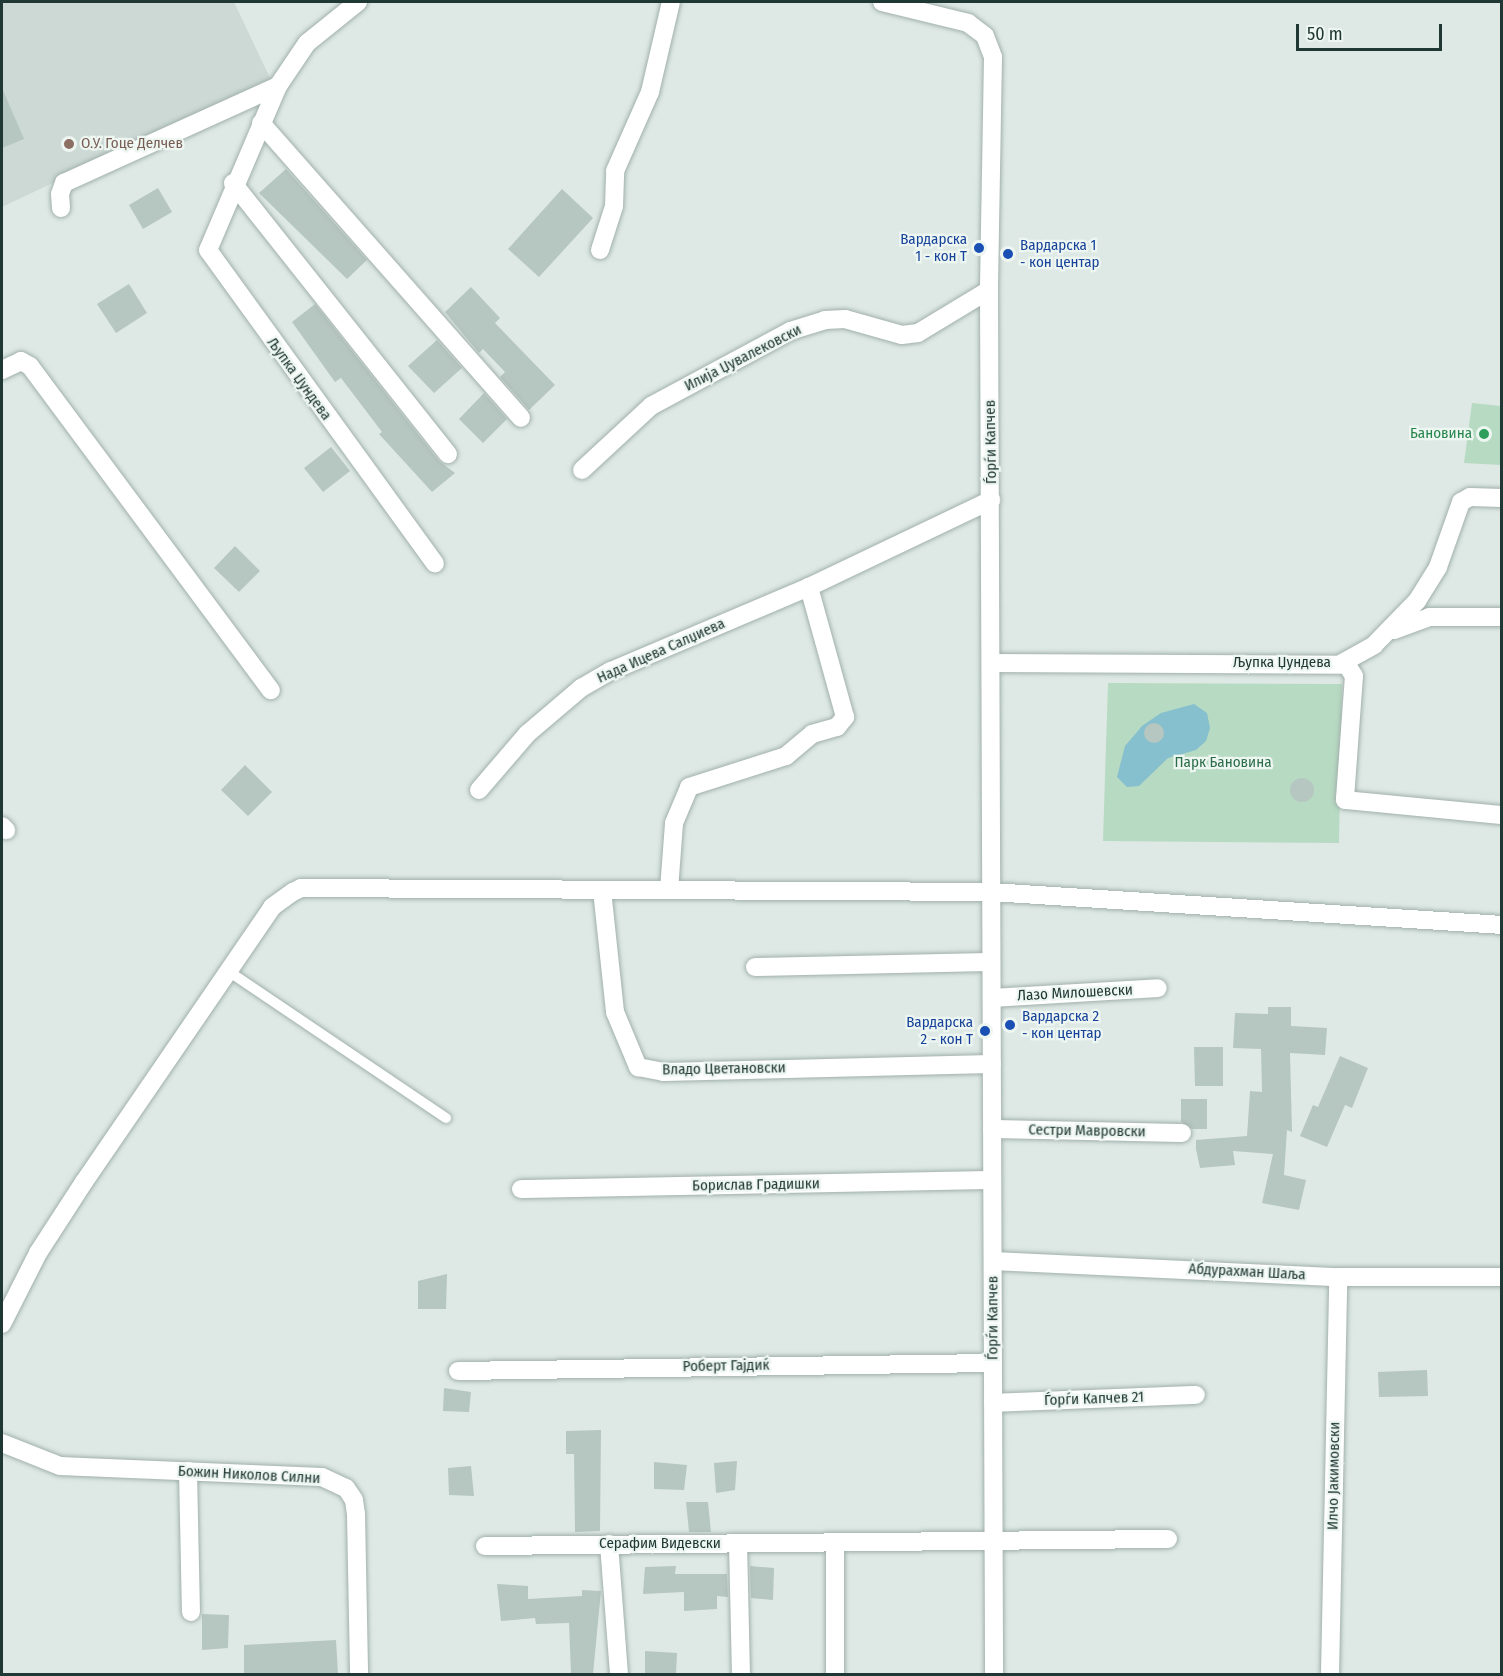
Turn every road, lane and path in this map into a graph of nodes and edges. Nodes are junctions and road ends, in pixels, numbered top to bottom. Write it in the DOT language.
graph roads {
  1 [pos="358,2"];
  2 [pos="671,2"];
  3 [pos="882,2"];
  4 [pos="278,86"];
  5 [pos="261,123"];
  6 [pos="233,183"];
  7 [pos="61,208"];
  8 [pos="600,250"];
  9 [pos="989,290"];
  10 [pos="2,370"];
  11 [pos="521,418"];
  12 [pos="448,454"];
  13 [pos="582,470"];
  14 [pos="1502,498"];
  15 [pos="991,500"];
  16 [pos="435,564"];
  17 [pos="809,586"];
  18 [pos="1502,617"];
  19 [pos="1384,635"];
  20 [pos="992,663"];
  21 [pos="1342,663"];
  22 [pos="271,690"];
  23 [pos="479,790"];
  24 [pos="1502,815"];
  25 [pos="602,890"];
  26 [pos="669,890"];
  27 [pos="991,892"];
  28 [pos="1502,925"];
  29 [pos="991,962"];
  30 [pos="755,967"];
  31 [pos="228,971"];
  32 [pos="1158,988"];
  33 [pos="992,998"];
  34 [pos="992,1064"];
  35 [pos="446,1118"];
  36 [pos="992,1129"];
  37 [pos="1182,1133"];
  38 [pos="992,1180"];
  39 [pos="520,1189"];
  40 [pos="993,1261"];
  41 [pos="1502,1276"];
  42 [pos="1338,1277"];
  43 [pos="2,1324"];
  44 [pos="993,1363"];
  45 [pos="458,1371"];
  46 [pos="1196,1395"];
  47 [pos="993,1402"];
  48 [pos="2,1443"];
  49 [pos="188,1471"];
  50 [pos="1168,1539"];
  51 [pos="994,1540"];
  52 [pos="835,1542"];
  53 [pos="738,1543"];
  54 [pos="609,1544"];
  55 [pos="485,1545"];
  56 [pos="191,1612"];
  57 [pos="359,1674"];
  58 [pos="619,1674"];
  59 [pos="741,1674"];
  60 [pos="835,1674"];
  61 [pos="994,1674"];
  62 [pos="1330,1674"];
  1 -- 4 [label="street, Љупка Џундева"];
  2 -- 8 [label="street"];
  3 -- 9 [label="street, Ѓорѓи Капчев"];
  4 -- 5 [label="street, Љупка Џундева"];
  4 -- 7 [label="street"];
  5 -- 6 [label="street, Љупка Џундева"];
  5 -- 11 [label="street"];
  6 -- 12 [label="street"];
  6 -- 16 [label="street, Љупка Џундева"];
  9 -- 13 [label="street, Илија Џувалековски"];
  9 -- 15 [label="street, Ѓорѓи Капчев"];
  10 -- 22 [label="street"];
  14 -- 19 [label="street"];
  15 -- 17 [label="street, Нада Ицева Салџиева"];
  15 -- 20 [label="street, Ѓорѓи Капчев"];
  17 -- 23 [label="street, Нада Ицева Салџиева"];
  17 -- 26 [label="street"];
  18 -- 19 [label="street"];
  19 -- 21 [label="street"];
  20 -- 21 [label="street, Љупка Џундева"];
  20 -- 27 [label="street, Ѓорѓи Капчев"];
  21 -- 24 [label="street, Љупка Џундева"];
  25 -- 26 [label="street"];
  25 -- 31 [label="street"];
  25 -- 34 [label="street, Владо Цветановски"];
  26 -- 27 [label="street"];
  27 -- 28 [label="street"];
  27 -- 29 [label="street, Ѓорѓи Капчев"];
  29 -- 30 [label="street"];
  29 -- 33 [label="street, Ѓорѓи Капчев"];
  31 -- 35 [label="lane"];
  31 -- 43 [label="street"];
  32 -- 33 [label="street, Лазо Милошевски"];
  33 -- 34 [label="street, Ѓорѓи Капчев"];
  34 -- 36 [label="street, Ѓорѓи Капчев"];
  36 -- 37 [label="street, Сестри Мавровски"];
  36 -- 38 [label="street, Ѓорѓи Капчев"];
  38 -- 39 [label="street, Борислав Градишки"];
  38 -- 40 [label="street, Ѓорѓи Капчев"];
  40 -- 42 [label="street, Абдурахман Шаља"];
  40 -- 44 [label="street, Ѓорѓи Капчев"];
  41 -- 42 [label="street, Абдурахман Шаља"];
  42 -- 62 [label="street, Илчо Јакимовски"];
  44 -- 45 [label="street, Роберт Гајдиќ"];
  44 -- 47 [label="street, Ѓорѓи Капчев"];
  46 -- 47 [label="street, Ѓорѓи Капчев 21"];
  47 -- 51 [label="street, Ѓорѓи Капчев"];
  48 -- 49 [label="street, Божин Николов Силни"];
  49 -- 56 [label="street"];
  49 -- 57 [label="street, Божин Николов Силни"];
  50 -- 51 [label="street, Серафим Видевски"];
  51 -- 52 [label="street, Серафим Видевски"];
  51 -- 61 [label="street, Ѓорѓи Капчев"];
  52 -- 53 [label="street, Серафим Видевски"];
  52 -- 60 [label="street"];
  53 -- 54 [label="street, Серафим Видевски"];
  53 -- 59 [label="street"];
  54 -- 55 [label="street, Серафим Видевски"];
  54 -- 58 [label="street"];
}
